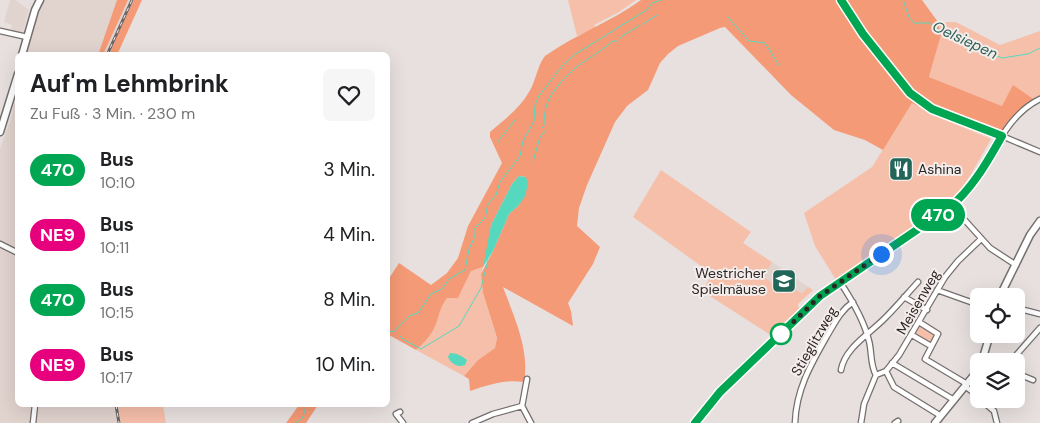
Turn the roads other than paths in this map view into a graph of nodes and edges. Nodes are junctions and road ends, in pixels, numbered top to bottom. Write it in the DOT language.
graph roads {
  1 [pos="40,0"];
  2 [pos="841,0"];
  3 [pos="0,31"];
  4 [pos="27,37"];
  5 [pos="23,52"];
  6 [pos="15,84"];
  7 [pos="1040,99"];
  8 [pos="0,132"];
  9 [pos="1002,136"];
  10 [pos="1040,152"];
  11 [pos="952,206"];
  12 [pos="1040,220"];
  13 [pos="981,239"];
  14 [pos="0,244"];
  15 [pos="15,252"];
  16 [pos="1016,265"];
  17 [pos="840,282"];
  18 [pos="918,282"];
  19 [pos="1004,288"];
  20 [pos="937,290"];
  21 [pos="904,297"];
  22 [pos="853,302"];
  23 [pos="970,302"];
  24 [pos="927,310"];
  25 [pos="1025,310"];
  26 [pos="1040,314"];
  27 [pos="919,322"];
  28 [pos="1040,328"];
  29 [pos="867,335"];
  30 [pos="912,335"];
  31 [pos="931,346"];
  32 [pos="1018,353"];
  33 [pos="892,363"];
  34 [pos="842,370"];
  35 [pos="886,371"];
  36 [pos="876,375"];
  37 [pos="1025,377"];
  38 [pos="526,379"];
  39 [pos="970,380"];
  40 [pos="1033,380"];
  41 [pos="966,385"];
  42 [pos="970,389"];
  43 [pos="954,400"];
  44 [pos="522,406"];
  45 [pos="35,407"];
  46 [pos="990,408"];
  47 [pos="396,414"];
  48 [pos="941,416"];
  49 [pos="33,423"];
  50 [pos="403,423"];
  51 [pos="472,423"];
  52 [pos="531,423"];
  53 [pos="695,423"];
  54 [pos="795,423"];
  55 [pos="861,423"];
  56 [pos="935,423"];
  57 [pos="997,423"];
  1 -- 4 [label="street"];
  2 -- 9 [label="street"];
  3 -- 4 [label="street"];
  4 -- 5 [label="street"];
  6 -- 8 [label="street"];
  7 -- 9 [label="street"];
  9 -- 10 [label="street"];
  9 -- 11 [label="street"];
  11 -- 13 [label="street"];
  11 -- 17 [label="street"];
  12 -- 16 [label="street"];
  13 -- 16 [label="street"];
  13 -- 20 [label="street, Meisenweg"];
  14 -- 15 [label="street"];
  16 -- 19 [label="street"];
  17 -- 22 [label="street"];
  17 -- 53 [label="street"];
  18 -- 21 [label="street"];
  20 -- 23 [label="street"];
  20 -- 24 [label="street, Meisenweg"];
  21 -- 24 [label="street"];
  21 -- 29 [label="street"];
  22 -- 29 [label="street"];
  22 -- 54 [label="street, Stieglitzweg"];
  24 -- 27 [label="street, Meisenweg"];
  25 -- 26 [label="street"];
  27 -- 30 [label="street, Meisenweg"];
  27 -- 31 [label="street"];
  28 -- 32 [label="street"];
  29 -- 34 [label="street"];
  29 -- 36 [label="street"];
  30 -- 31 [label="street"];
  30 -- 33 [label="street, Meisenweg"];
  31 -- 41 [label="street"];
  33 -- 35 [label="street, Meisenweg"];
  33 -- 43 [label="street"];
  35 -- 36 [label="street"];
  35 -- 48 [label="street"];
  36 -- 55 [label="street"];
  37 -- 40 [label="street"];
  38 -- 44 [label="street"];
  39 -- 41 [label="street"];
  41 -- 42 [label="street"];
  41 -- 43 [label="street"];
  43 -- 48 [label="street"];
  44 -- 51 [label="street"];
  44 -- 52 [label="street"];
  45 -- 49 [label="street"];
  46 -- 57 [label="street"];
  47 -- 50 [label="street"];
  48 -- 56 [label="street"];
}
